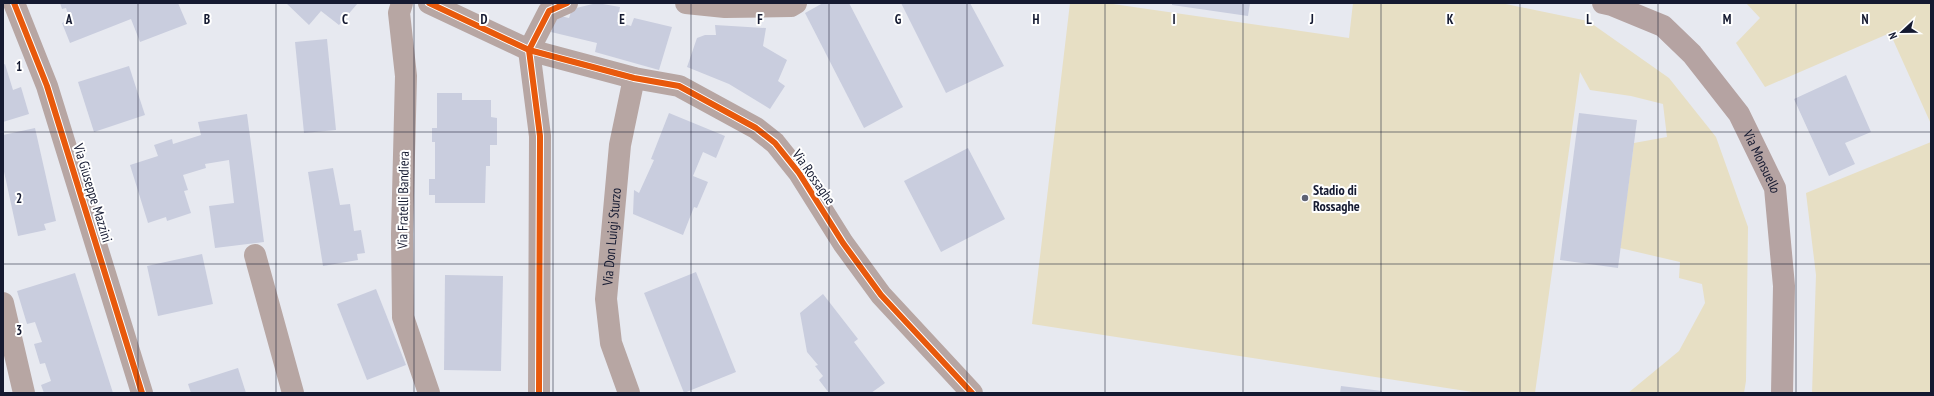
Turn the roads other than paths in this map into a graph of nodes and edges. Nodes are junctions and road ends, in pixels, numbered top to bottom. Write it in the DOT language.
graph roads {
  1 [pos="14,3"];
  2 [pos="402,3"];
  3 [pos="430,3"];
  4 [pos="567,3"];
  5 [pos="686,3"];
  6 [pos="796,3"];
  7 [pos="1603,3"];
  8 [pos="529,50"];
  9 [pos="634,78"];
  10 [pos="255,255"];
  11 [pos="3,303"];
  12 [pos="24,393"];
  13 [pos="142,393"];
  14 [pos="293,393"];
  15 [pos="429,393"];
  16 [pos="539,393"];
  17 [pos="629,393"];
  18 [pos="972,393"];
  19 [pos="1782,393"];
  1 -- 13 [label="street, Via Giuseppe Mazzini"];
  2 -- 15 [label="street, Via Fratelli Bandiera"];
  3 -- 8 [label="street, Via Rossaghe"];
  4 -- 8 [label="street"];
  5 -- 6 [label="street"];
  7 -- 19 [label="main road, Via Monsuello"];
  8 -- 9 [label="street, Via Rossaghe"];
  8 -- 16 [label="street"];
  9 -- 17 [label="street, Via Don Luigi Sturzo"];
  9 -- 18 [label="street, Via Rossaghe"];
  10 -- 14 [label="street"];
  11 -- 12 [label="street"];
}
